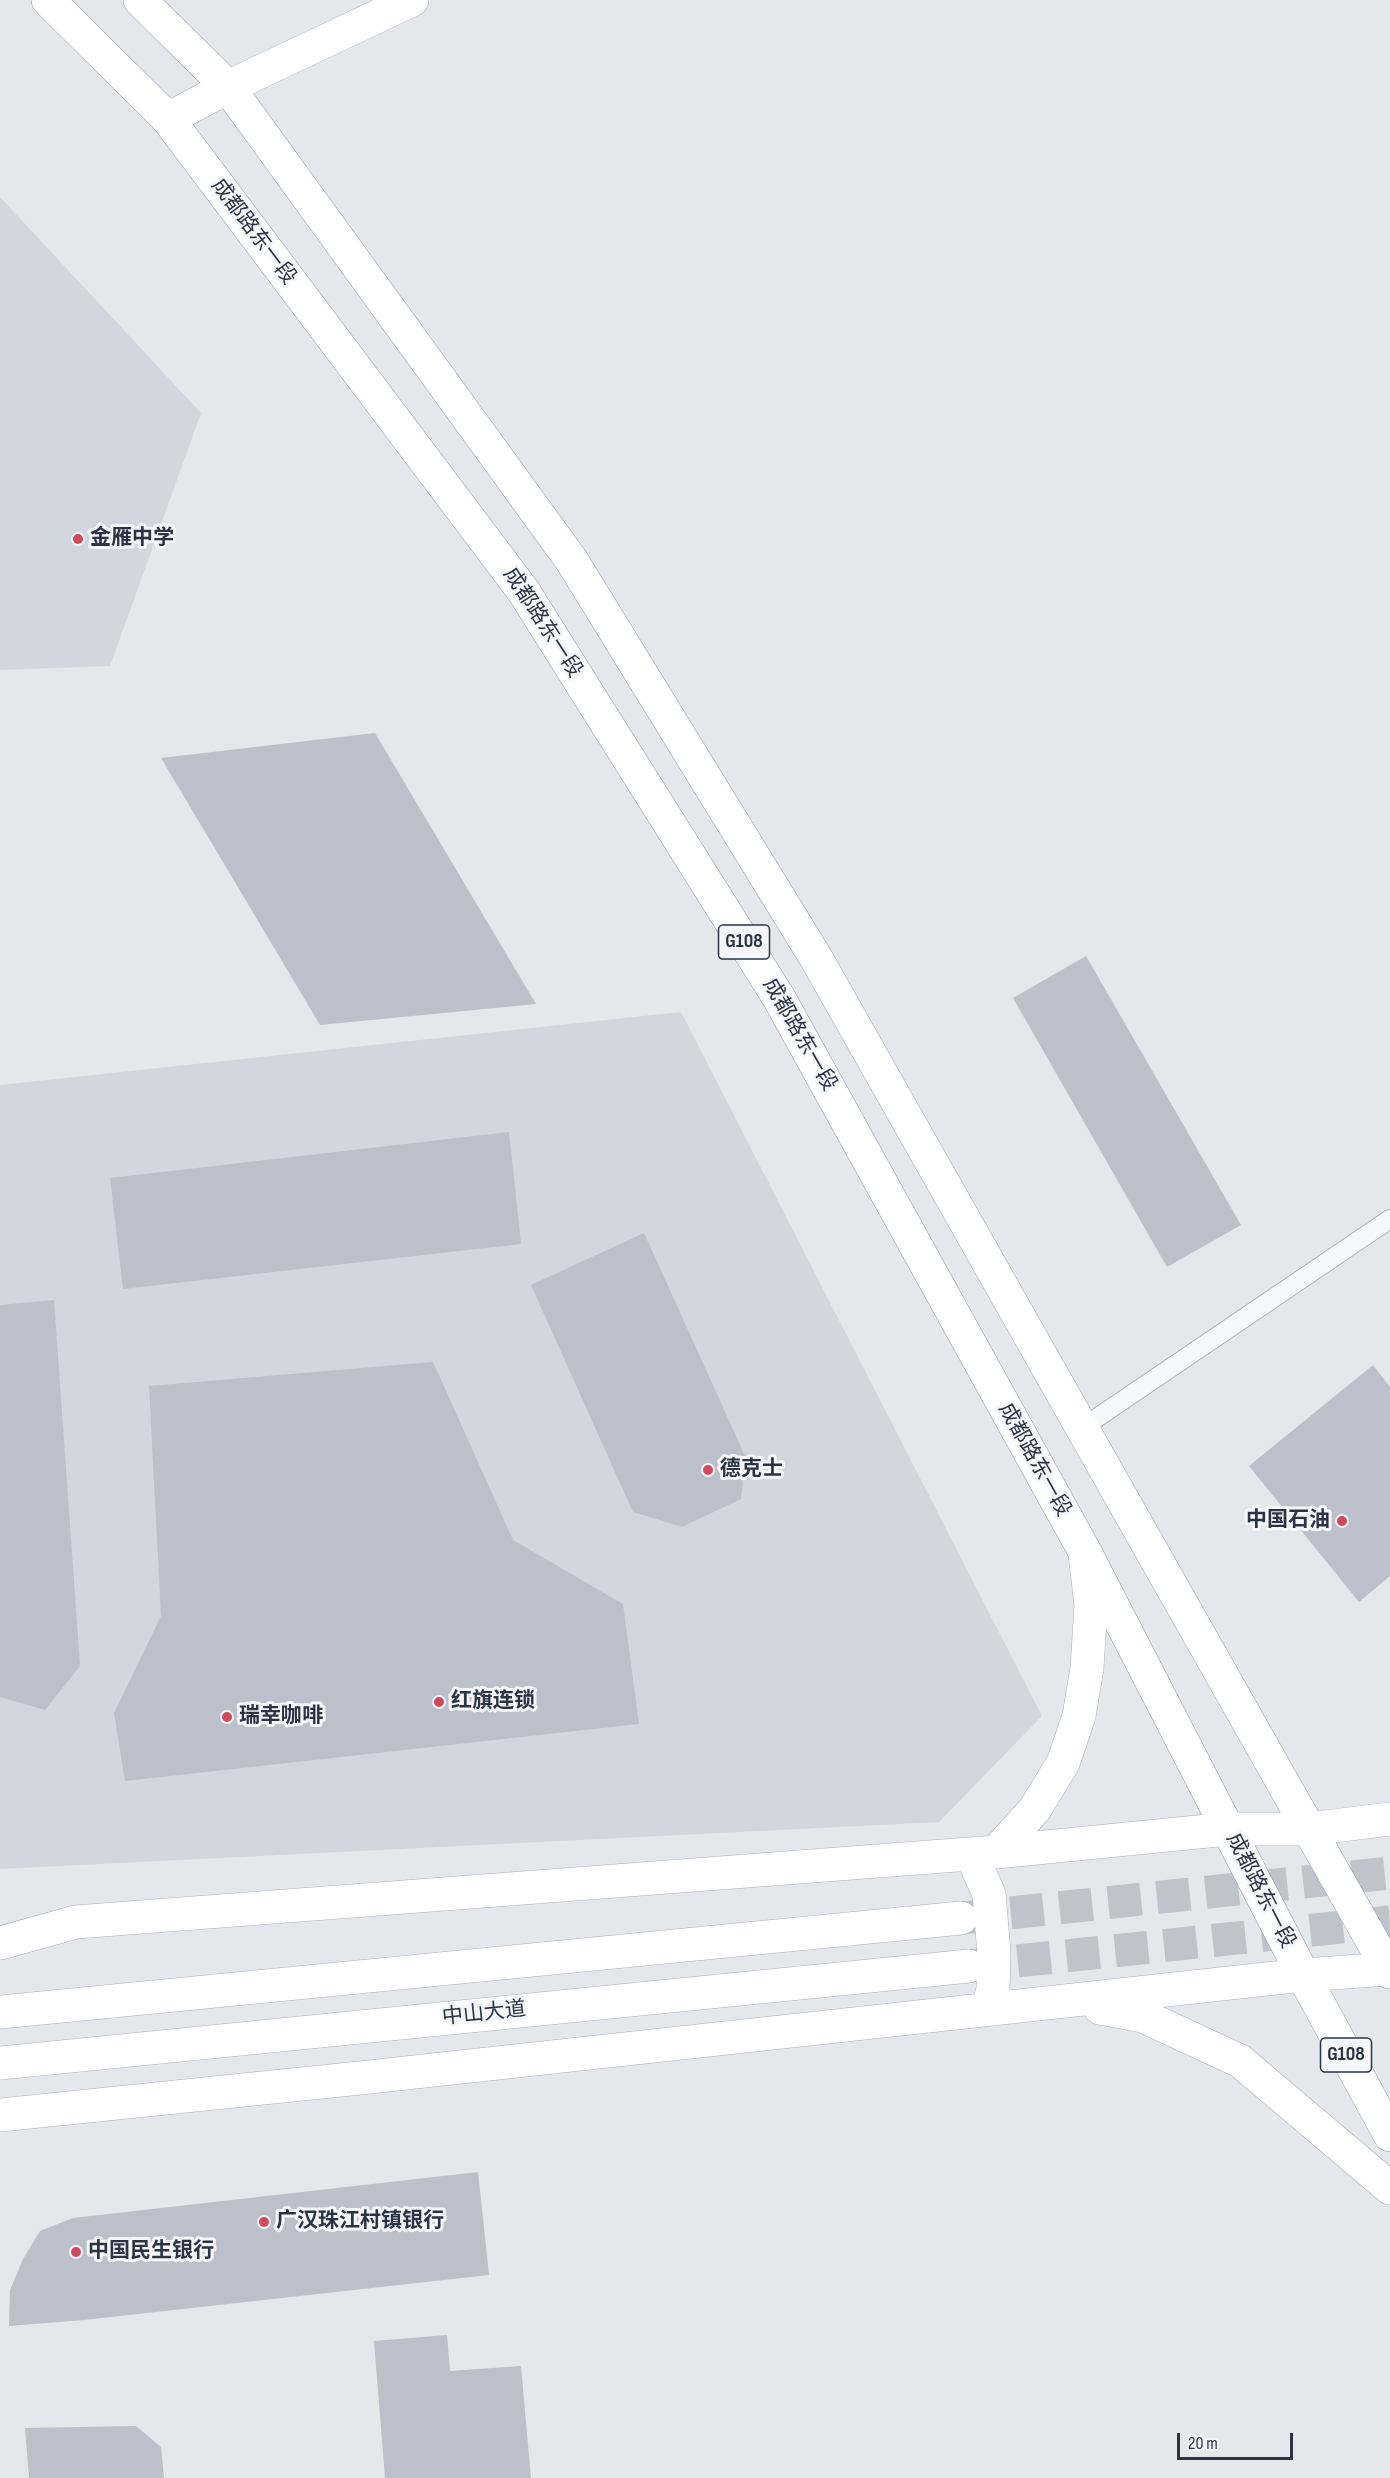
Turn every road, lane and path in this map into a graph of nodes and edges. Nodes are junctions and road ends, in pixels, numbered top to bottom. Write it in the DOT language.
graph roads {
  1 [pos="48,0"];
  2 [pos="140,0"];
  3 [pos="412,0"];
  4 [pos="228,87"];
  5 [pos="168,118"];
  6 [pos="1388,1225"];
  7 [pos="1082,1428"];
  8 [pos="1085,1552"];
  9 [pos="1390,1819"];
  10 [pos="1228,1829"];
  11 [pos="1309,1829"];
  12 [pos="983,1853"];
  13 [pos="961,1918"];
  14 [pos="0,1943"];
  15 [pos="969,1966"];
  16 [pos="1390,1970"];
  17 [pos="1303,1975"];
  18 [pos="1063,2001"];
  19 [pos="987,2010"];
  20 [pos="0,2012"];
  21 [pos="0,2062"];
  22 [pos="0,2115"];
  23 [pos="1390,2135"];
  24 [pos="1390,2188"];
  1 -- 5 [label="main road, 成都路东一段 / G108"];
  2 -- 4 [label="main road, G108"];
  3 -- 4 [label="main road"];
  4 -- 5 [label="main road"];
  4 -- 7 [label="main road, G108"];
  5 -- 8 [label="main road, 成都路东一段 / G108"];
  6 -- 7 [label="lane"];
  7 -- 11 [label="main road, G108"];
  8 -- 10 [label="main road, 成都路东一段 / G108"];
  8 -- 12 [label="main road"];
  9 -- 11 [label="main road"];
  10 -- 11 [label="main road"];
  10 -- 12 [label="main road"];
  10 -- 17 [label="main road, 成都路东一段 / G108"];
  11 -- 16 [label="main road, G108"];
  12 -- 14 [label="main road"];
  12 -- 19 [label="main road"];
  13 -- 20 [label="main road"];
  15 -- 21 [label="main road, 中山大道"];
  16 -- 17 [label="main road"];
  17 -- 18 [label="main road"];
  17 -- 23 [label="main road, G108"];
  18 -- 19 [label="main road"];
  18 -- 24 [label="main road"];
  19 -- 22 [label="main road"];
}
